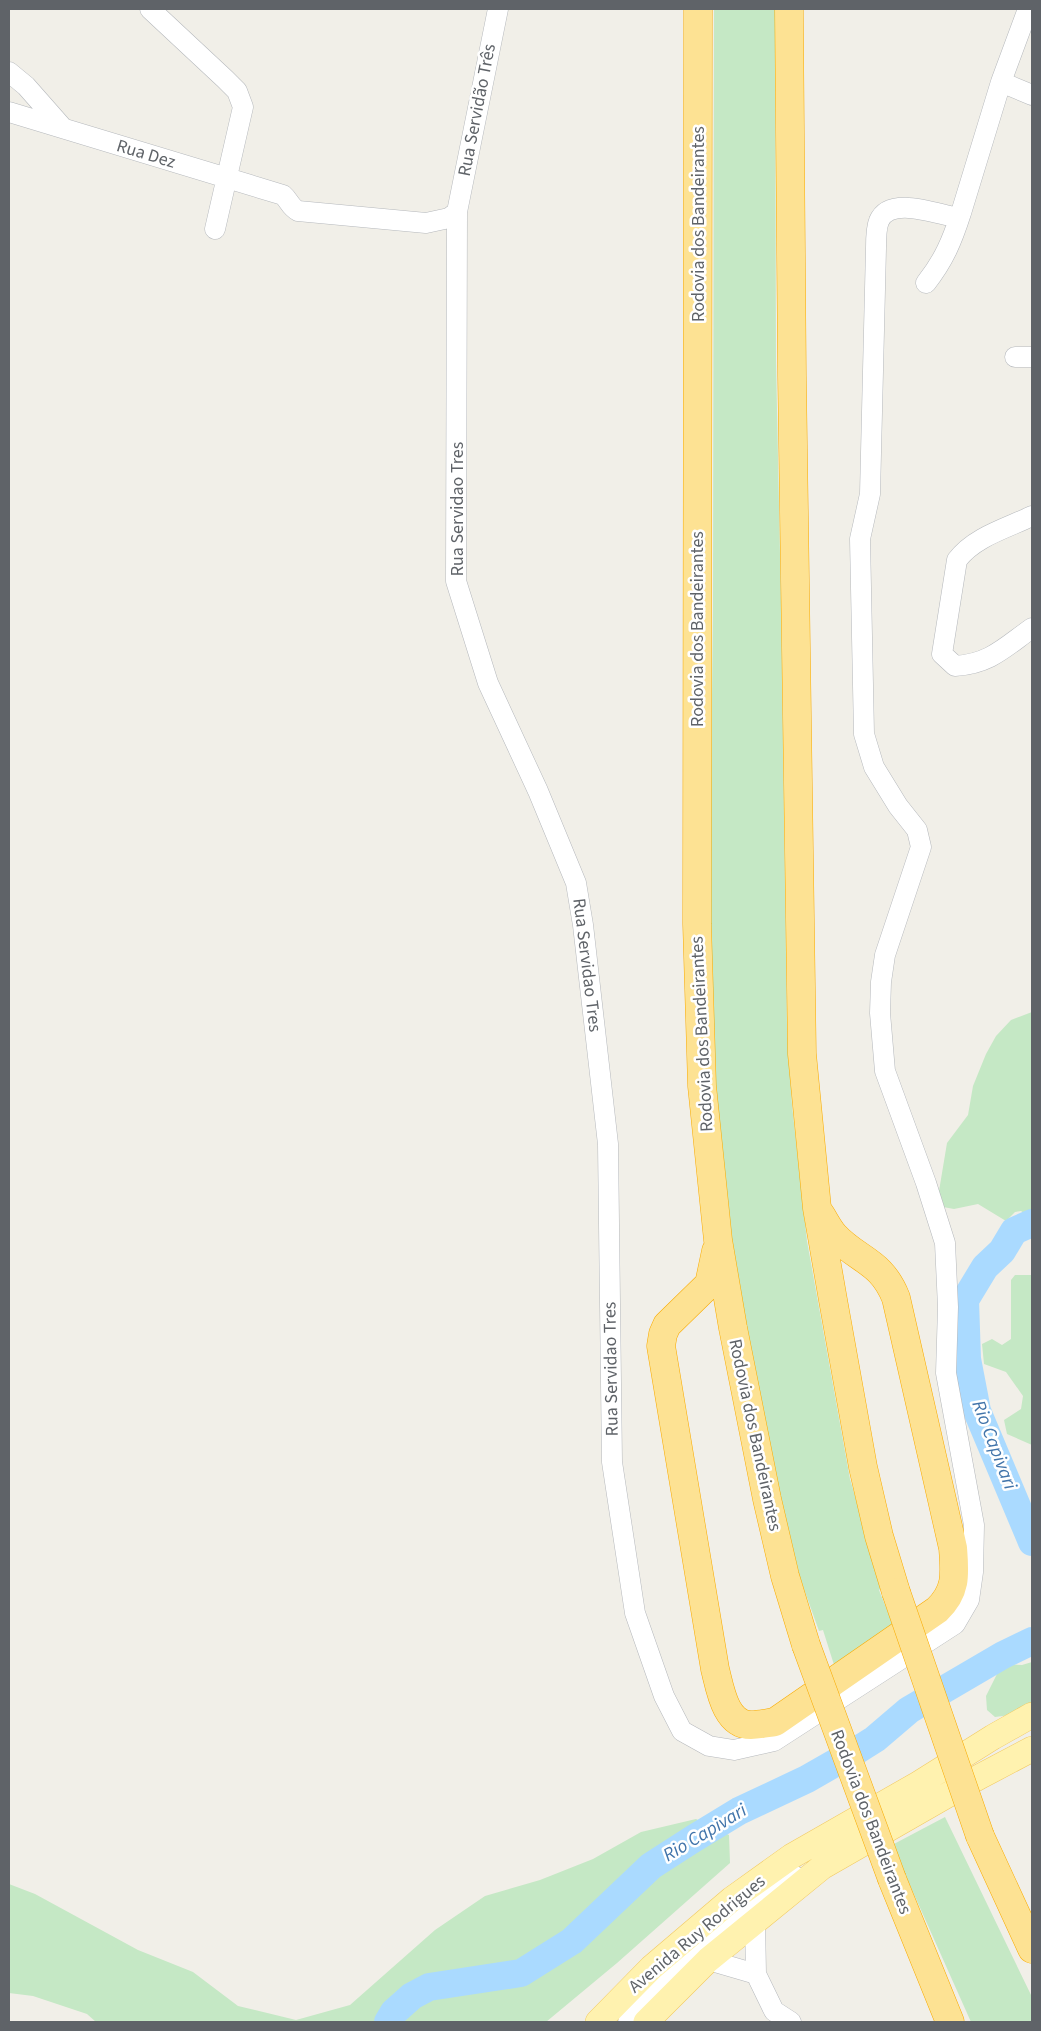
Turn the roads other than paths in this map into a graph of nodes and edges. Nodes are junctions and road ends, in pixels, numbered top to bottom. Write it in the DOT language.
graph roads {
  1 [pos="150,9"];
  2 [pos="498,9"];
  3 [pos="698,9"];
  4 [pos="789,9"];
  5 [pos="1028,9"];
  6 [pos="9,72"];
  7 [pos="1001,82"];
  8 [pos="1032,95"];
  9 [pos="9,112"];
  10 [pos="63,128"];
  11 [pos="227,179"];
  12 [pos="457,212"];
  13 [pos="961,213"];
  14 [pos="215,229"];
  15 [pos="926,283"];
  16 [pos="1032,516"];
  17 [pos="1032,628"];
  18 [pos="817,1208"];
  19 [pos="718,1240"];
  20 [pos="1032,1716"];
  21 [pos="1032,1725"];
  22 [pos="1032,1742"];
  23 [pos="1032,1749"];
  24 [pos="754,1922"];
  25 [pos="1032,1949"];
  26 [pos="708,1960"];
  27 [pos="756,1974"];
  28 [pos="598,2022"];
  29 [pos="608,2022"];
  30 [pos="628,2022"];
  31 [pos="646,2022"];
  32 [pos="791,2022"];
  33 [pos="950,2022"];
  1 -- 11 [label="street"];
  2 -- 12 [label="street, Rua Servidão Três"];
  3 -- 19 [label="highway, Rodovia dos Bandeirantes"];
  4 -- 18 [label="highway"];
  5 -- 7 [label="street"];
  6 -- 10 [label="street"];
  7 -- 8 [label="street"];
  7 -- 13 [label="street"];
  9 -- 10 [label="street, Rua Dez"];
  10 -- 11 [label="street, Rua Dez"];
  11 -- 12 [label="street, Rua Dez"];
  11 -- 14 [label="street"];
  12 -- 13 [label="street, Rua Servidao Tres"];
  13 -- 15 [label="street"];
  16 -- 17 [label="street"];
  18 -- 19 [label="highway"];
  18 -- 25 [label="highway, bridge"];
  19 -- 33 [label="highway, Rodovia dos Bandeirantes, bridge"];
  20 -- 28 [label="main road, Avenida Ruy Rodrigues"];
  21 -- 29 [label="street"];
  22 -- 30 [label="street"];
  23 -- 24 [label="main road, Avenida Ruy Rodrigues"];
  24 -- 26 [label="main road, Avenida Ruy Rodrigues"];
  24 -- 27 [label="street"];
  26 -- 27 [label="street"];
  26 -- 31 [label="main road, Avenida Ruy Rodrigues"];
  27 -- 32 [label="street"];
}
